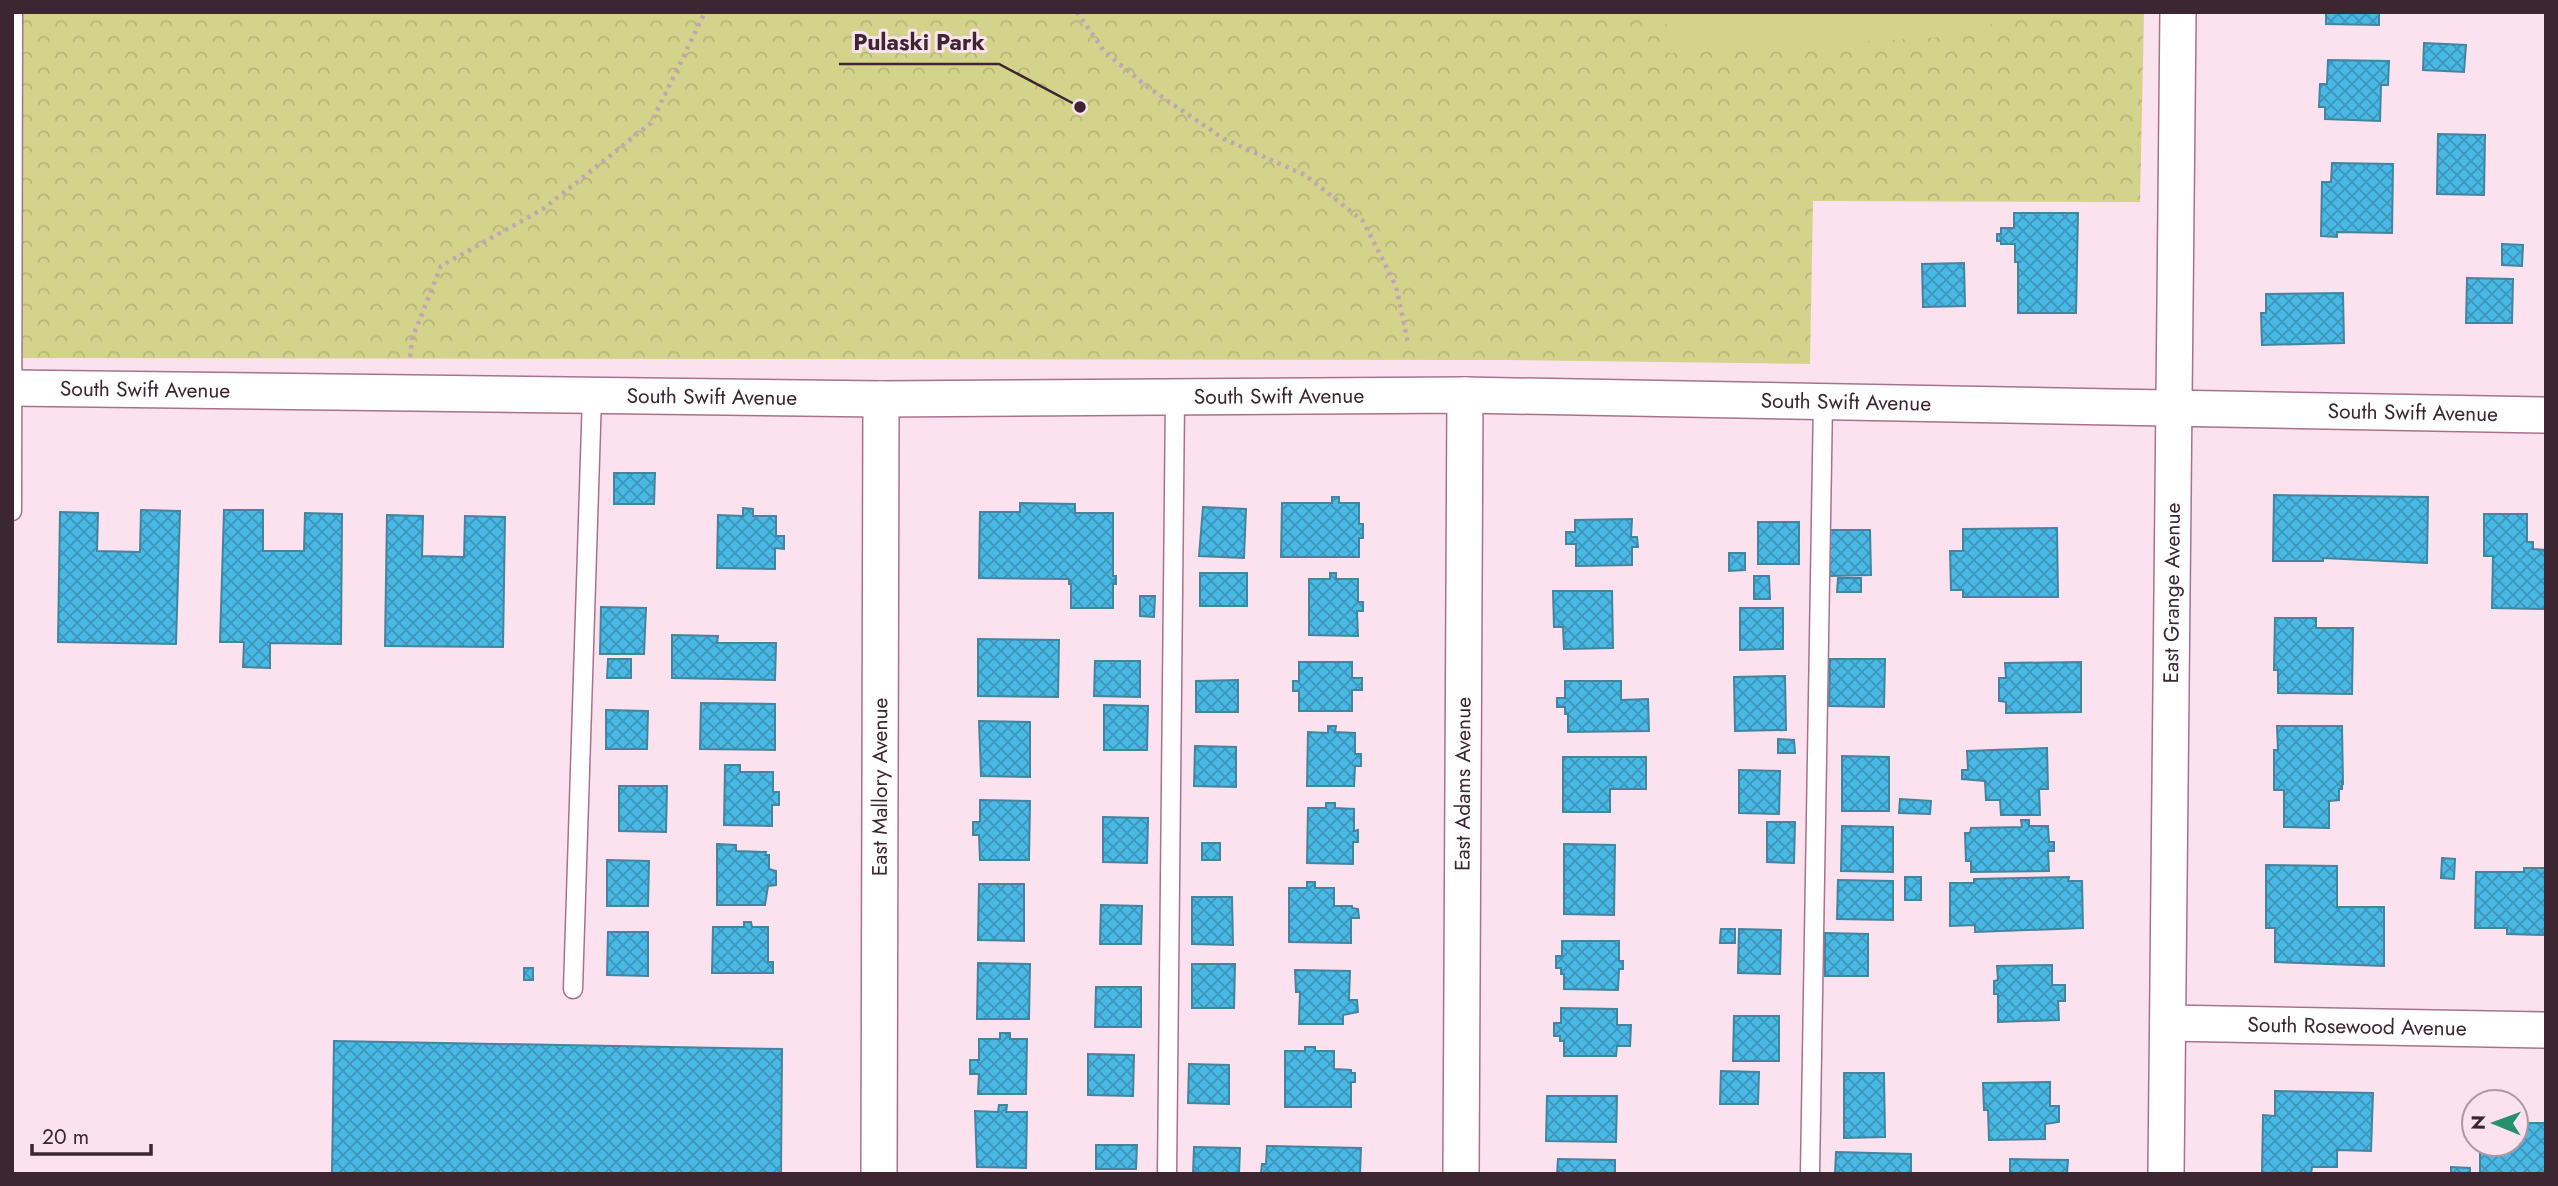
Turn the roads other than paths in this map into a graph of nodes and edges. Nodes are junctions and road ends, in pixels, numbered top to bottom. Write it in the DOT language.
graph roads {
  1 [pos="13,12"];
  2 [pos="2178,12"];
  3 [pos="13,388"];
  4 [pos="1465,395"];
  5 [pos="592,396"];
  6 [pos="1175,397"];
  7 [pos="881,399"];
  8 [pos="1824,401"];
  9 [pos="2175,407"];
  10 [pos="2546,415"];
  11 [pos="12,511"];
  12 [pos="573,989"];
  13 [pos="2168,1023"];
  14 [pos="2546,1030"];
  15 [pos="879,1174"];
  16 [pos="1167,1174"];
  17 [pos="1461,1174"];
  18 [pos="1810,1174"];
  19 [pos="2166,1174"];
  1 -- 3 [label="lane"];
  2 -- 9 [label="street, East Grange Avenue"];
  3 -- 5 [label="street, South Swift Avenue"];
  3 -- 11 [label="lane"];
  4 -- 6 [label="street, South Swift Avenue"];
  4 -- 8 [label="street, South Swift Avenue"];
  4 -- 17 [label="street, East Adams Avenue"];
  5 -- 7 [label="street, South Swift Avenue"];
  5 -- 12 [label="lane"];
  6 -- 7 [label="street, South Swift Avenue"];
  6 -- 16 [label="lane"];
  7 -- 15 [label="street, East Mallory Avenue"];
  8 -- 9 [label="street, South Swift Avenue"];
  8 -- 18 [label="lane"];
  9 -- 10 [label="street, South Swift Avenue"];
  9 -- 13 [label="street, East Grange Avenue"];
  13 -- 14 [label="street, South Rosewood Avenue"];
  13 -- 19 [label="street, East Grange Avenue"];
}
